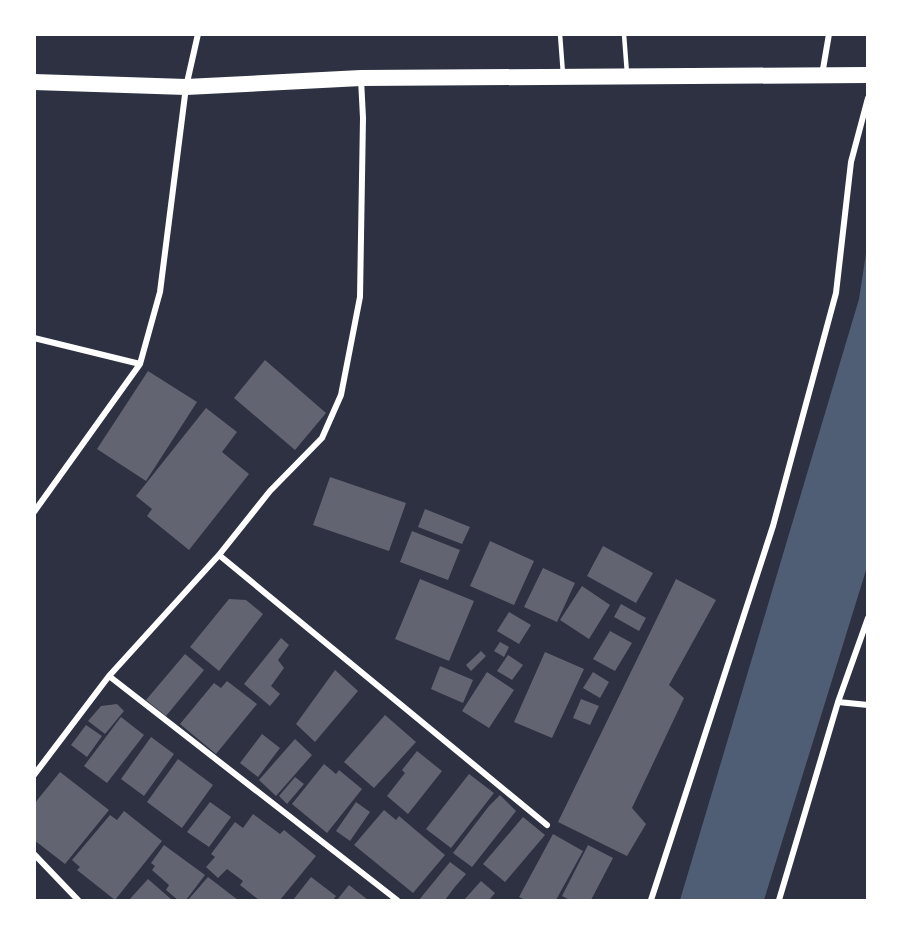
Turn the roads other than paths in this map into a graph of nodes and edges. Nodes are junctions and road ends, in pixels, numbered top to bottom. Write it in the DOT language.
graph roads {
  1 [pos="198,34"];
  2 [pos="560,34"];
  3 [pos="624,34"];
  4 [pos="829,34"];
  5 [pos="822,75"];
  6 [pos="867,75"];
  7 [pos="563,76"];
  8 [pos="627,76"];
  9 [pos="361,78"];
  10 [pos="34,82"];
  11 [pos="186,87"];
  12 [pos="867,98"];
  13 [pos="34,338"];
  14 [pos="140,364"];
  15 [pos="34,512"];
  16 [pos="219,555"];
  17 [pos="867,618"];
  18 [pos="110,676"];
  19 [pos="838,702"];
  20 [pos="867,705"];
  21 [pos="34,775"];
  22 [pos="548,825"];
  23 [pos="34,854"];
  24 [pos="78,900"];
  25 [pos="397,900"];
  26 [pos="651,900"];
  27 [pos="779,900"];
  1 -- 11 [label="street"];
  2 -- 7 [label="lane"];
  3 -- 8 [label="lane"];
  4 -- 5 [label="street"];
  5 -- 6 [label="highway"];
  5 -- 8 [label="highway"];
  7 -- 8 [label="highway"];
  7 -- 9 [label="highway"];
  9 -- 11 [label="highway"];
  9 -- 16 [label="street"];
  10 -- 11 [label="highway"];
  11 -- 14 [label="street"];
  12 -- 26 [label="street"];
  13 -- 14 [label="street"];
  14 -- 15 [label="street"];
  16 -- 18 [label="street"];
  16 -- 22 [label="street"];
  17 -- 19 [label="street"];
  18 -- 21 [label="street"];
  18 -- 25 [label="street"];
  19 -- 20 [label="street"];
  19 -- 27 [label="street"];
  23 -- 24 [label="street"];
}
